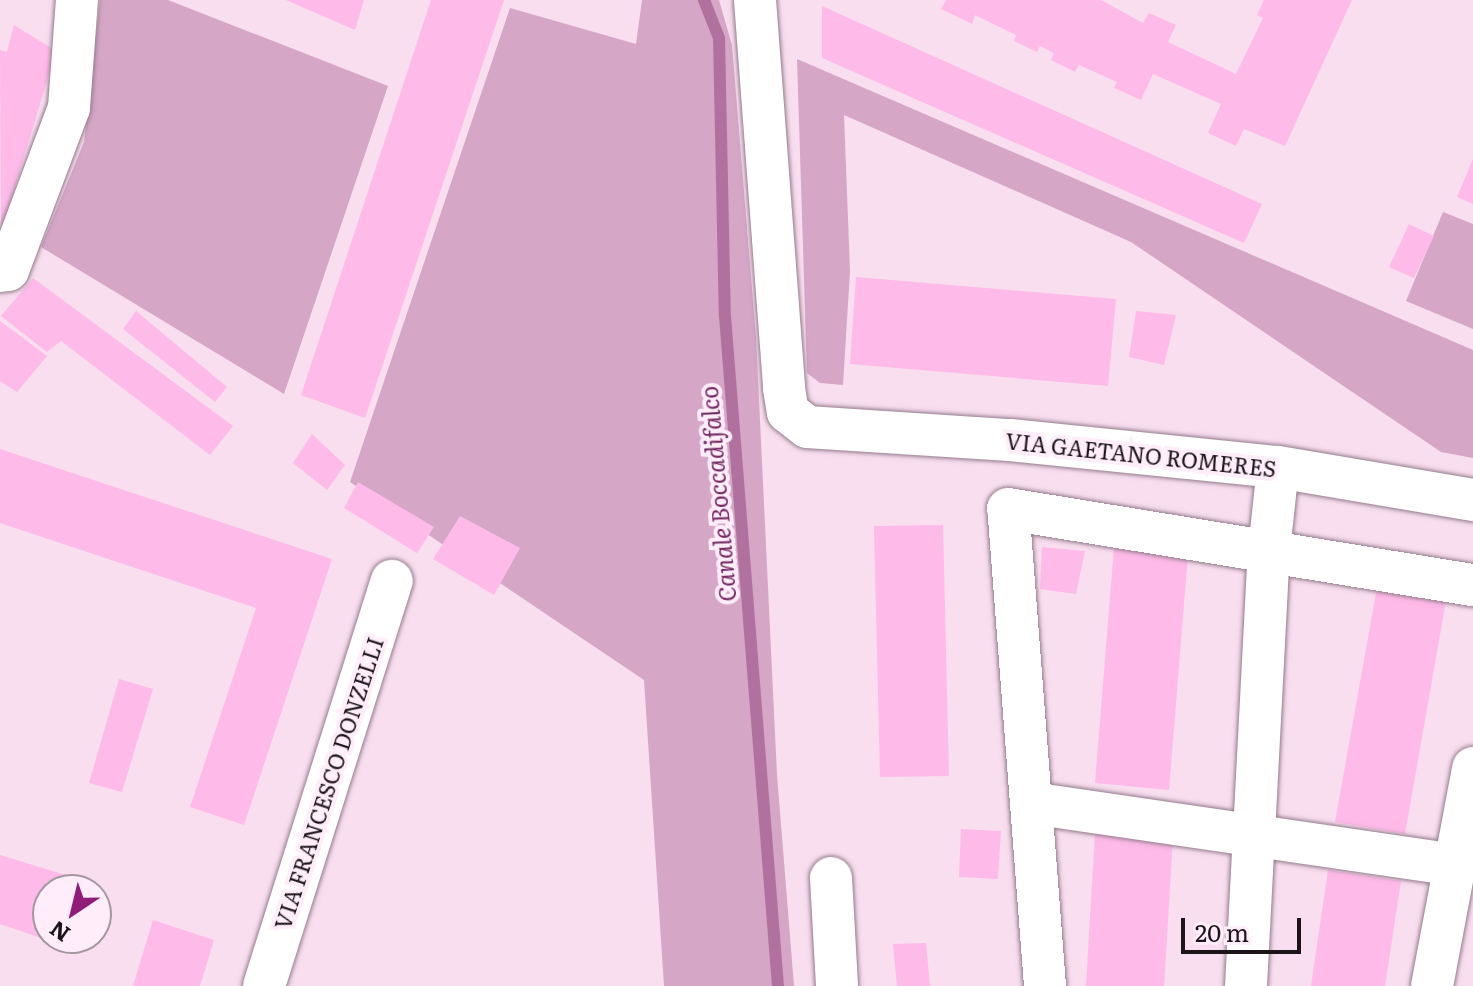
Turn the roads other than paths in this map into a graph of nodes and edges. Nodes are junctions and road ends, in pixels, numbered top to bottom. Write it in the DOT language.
graph roads {
  1 [pos="77,0"];
  2 [pos="755,0"];
  3 [pos="0,271"];
  4 [pos="1278,467"];
  5 [pos="1473,500"];
  6 [pos="1269,551"];
  7 [pos="392,581"];
  8 [pos="1473,585"];
  9 [pos="1473,768"];
  10 [pos="1031,803"];
  11 [pos="1254,836"];
  12 [pos="1455,865"];
  13 [pos="831,878"];
  14 [pos="264,986"];
  15 [pos="837,986"];
  16 [pos="1045,986"];
  17 [pos="1246,986"];
  18 [pos="1432,986"];
  1 -- 3 [label="street"];
  2 -- 4 [label="street, VIA GAETANO ROMERES"];
  4 -- 5 [label="street, VIA GAETANO ROMERES"];
  4 -- 6 [label="street"];
  6 -- 8 [label="street"];
  6 -- 10 [label="street"];
  6 -- 11 [label="street"];
  7 -- 14 [label="street, VIA FRANCESCO DONZELLI"];
  9 -- 12 [label="street"];
  10 -- 11 [label="street"];
  10 -- 16 [label="street"];
  11 -- 12 [label="street"];
  11 -- 17 [label="street"];
  12 -- 18 [label="street"];
  13 -- 15 [label="street"];
}
